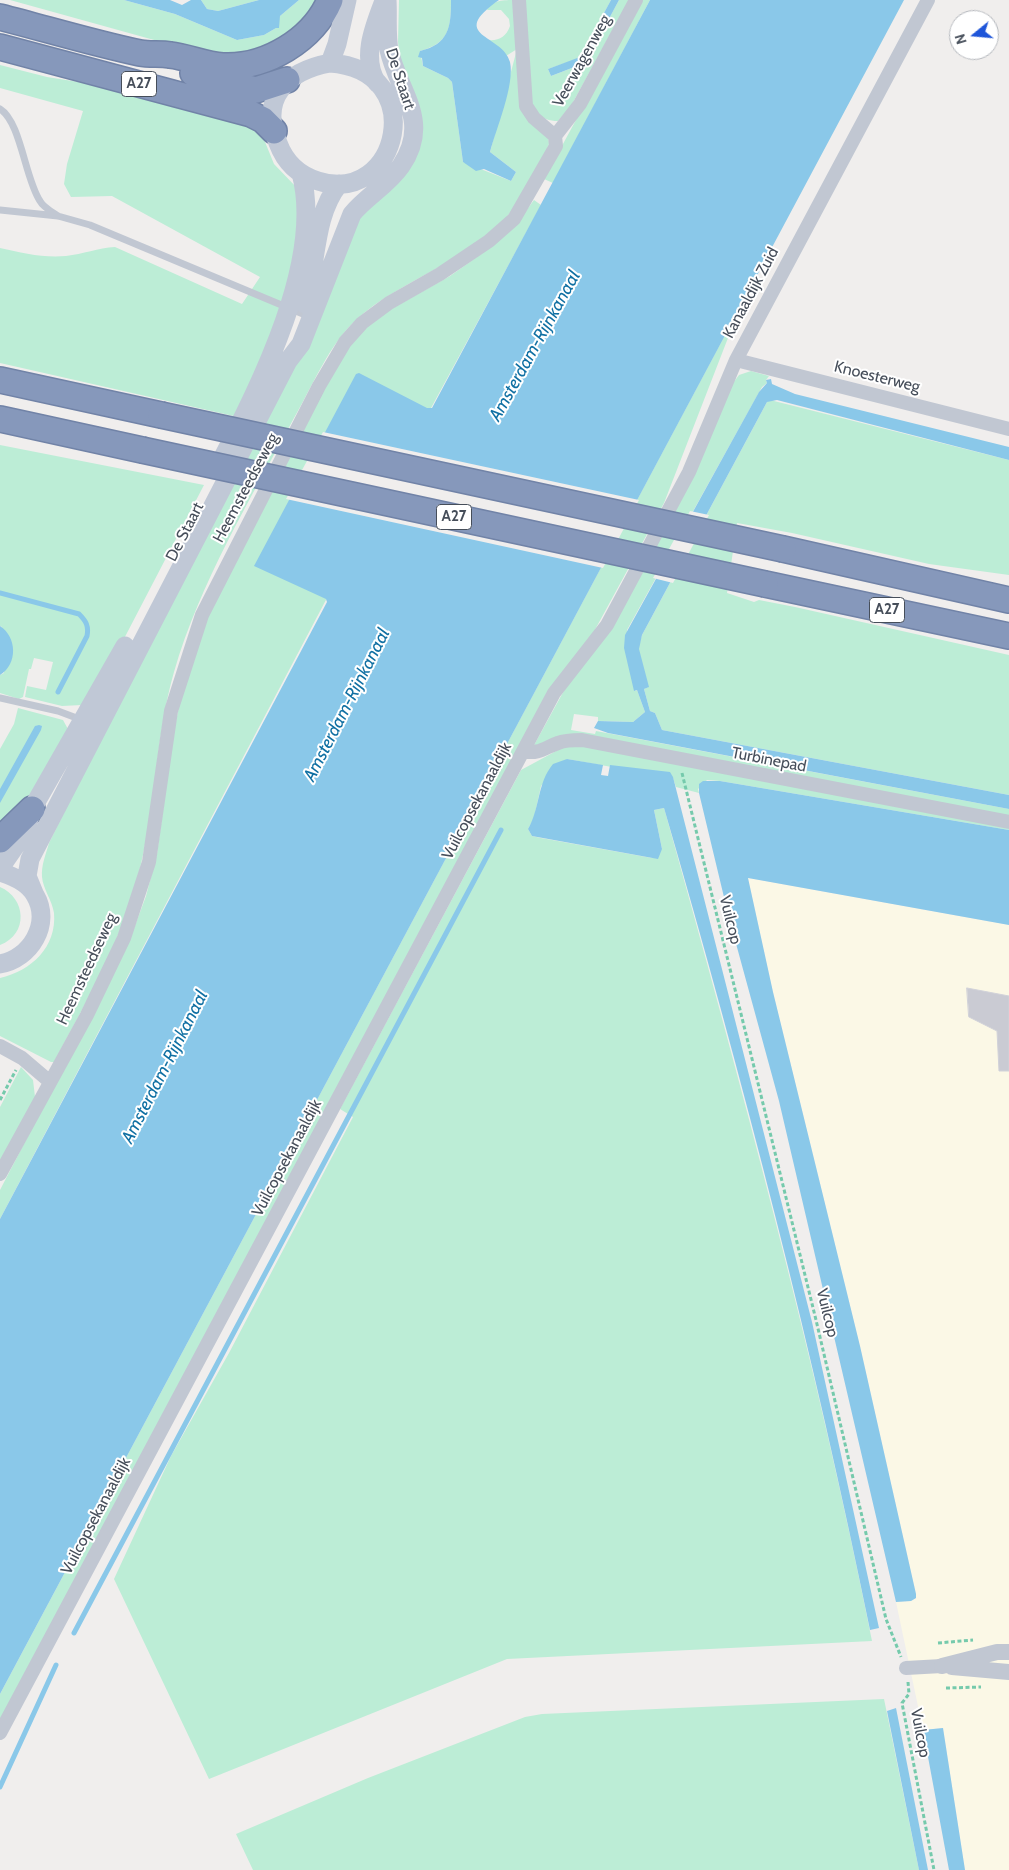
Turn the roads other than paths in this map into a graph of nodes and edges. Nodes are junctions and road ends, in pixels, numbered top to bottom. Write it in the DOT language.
graph roads {
  1 [pos="330,0"];
  2 [pos="347,0"];
  3 [pos="386,0"];
  4 [pos="519,0"];
  5 [pos="636,0"];
  6 [pos="928,0"];
  7 [pos="0,17"];
  8 [pos="0,47"];
  9 [pos="142,54"];
  10 [pos="330,63"];
  11 [pos="287,80"];
  12 [pos="377,83"];
  13 [pos="0,109"];
  14 [pos="274,131"];
  15 [pos="555,136"];
  16 [pos="300,173"];
  17 [pos="339,184"];
  18 [pos="0,210"];
  19 [pos="58,216"];
  20 [pos="296,312"];
  21 [pos="736,360"];
  22 [pos="288,361"];
  23 [pos="0,380"];
  24 [pos="0,419"];
  25 [pos="1009,429"];
  26 [pos="1009,600"];
  27 [pos="616,608"];
  28 [pos="1009,636"];
  29 [pos="0,698"];
  30 [pos="82,720"];
  31 [pos="524,751"];
  32 [pos="32,809"];
  33 [pos="1009,822"];
  34 [pos="0,840"];
  35 [pos="0,870"];
  36 [pos="34,893"];
  37 [pos="0,964"];
  38 [pos="0,1046"];
  39 [pos="49,1081"];
  40 [pos="0,1174"];
  41 [pos="1009,1652"];
  42 [pos="942,1666"];
  43 [pos="906,1668"];
  44 [pos="1009,1672"];
  45 [pos="0,1733"];
  1 -- 9 [label="highway"];
  2 -- 10 [label="main road"];
  3 -- 12 [label="main road, De Staart"];
  3 -- 22 [label="main road, De Staart"];
  4 -- 15 [label="street"];
  5 -- 15 [label="street, Veerwagenweg"];
  6 -- 21 [label="street, Kanaaldijk Zuid"];
  7 -- 9 [label="highway, A27"];
  8 -- 14 [label="highway, A27"];
  9 -- 11 [label="highway, A27"];
  10 -- 11 [label="main road"];
  10 -- 12 [label="main road"];
  11 -- 14 [label="main road"];
  12 -- 17 [label="main road"];
  13 -- 19 [label="lane"];
  14 -- 16 [label="main road"];
  15 -- 39 [label="street, Heemsteedseweg"];
  16 -- 17 [label="main road"];
  16 -- 20 [label="main road, De Staart"];
  17 -- 20 [label="main road, De Staart"];
  18 -- 19 [label="lane"];
  19 -- 20 [label="lane"];
  20 -- 22 [label="main road, De Staart"];
  20 -- 30 [label="main road, De Staart"];
  21 -- 25 [label="street, Knoesterweg"];
  21 -- 27 [label="street, Kanaaldijk Zuid"];
  22 -- 36 [label="main road, De Staart"];
  23 -- 26 [label="highway, A27, bridge"];
  24 -- 28 [label="highway, A27, bridge"];
  27 -- 31 [label="street, Vuilcopsekanaaldijk"];
  29 -- 30 [label="lane"];
  30 -- 32 [label="main road, De Staart"];
  31 -- 33 [label="street, Turbinepad"];
  31 -- 45 [label="street, Vuilcopsekanaaldijk"];
  32 -- 34 [label="highway"];
  32 -- 35 [label="main road, De Staart"];
  35 -- 36 [label="main road"];
  36 -- 37 [label="main road, De Staart"];
  38 -- 39 [label="street"];
  39 -- 40 [label="street, Heemsteedseweg"];
  41 -- 42 [label="street"];
  42 -- 43 [label="street"];
  42 -- 44 [label="street"];
}
